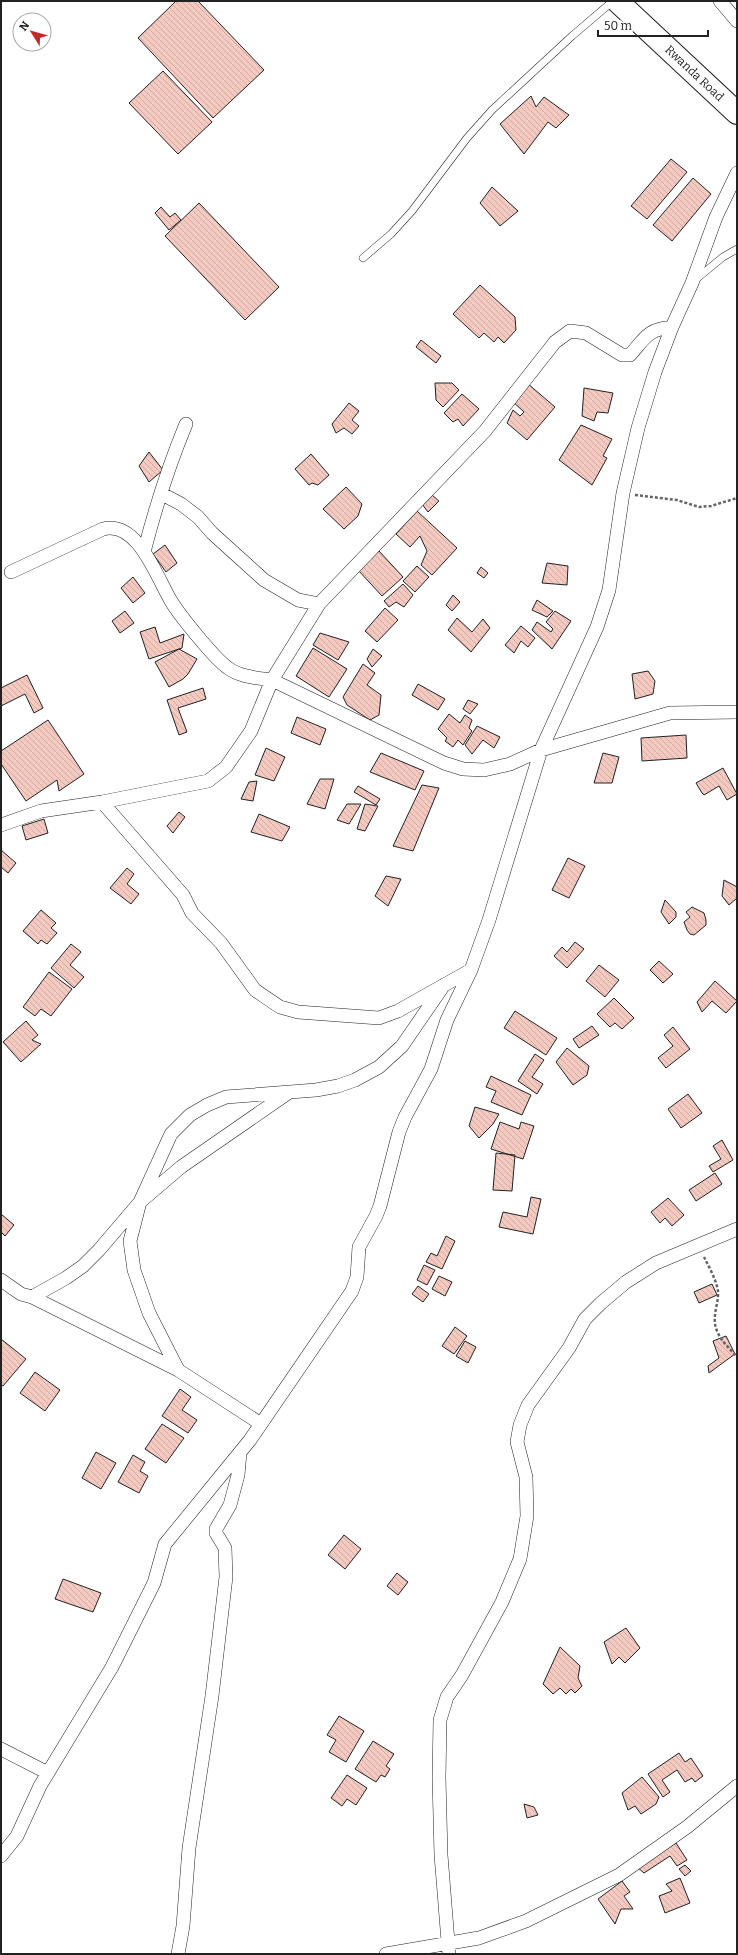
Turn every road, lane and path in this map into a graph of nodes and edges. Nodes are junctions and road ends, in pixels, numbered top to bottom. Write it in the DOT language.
graph roads {
  1 [pos="613,1"];
  2 [pos="617,1"];
  3 [pos="720,1"];
  4 [pos="737,21"];
  5 [pos="737,113"];
  6 [pos="735,182"];
  7 [pos="737,249"];
  8 [pos="363,258"];
  9 [pos="692,283"];
  10 [pos="672,327"];
  11 [pos="186,424"];
  12 [pos="623,493"];
  13 [pos="162,494"];
  14 [pos="737,498"];
  15 [pos="144,552"];
  16 [pos="11,572"];
  17 [pos="319,604"];
  18 [pos="272,680"];
  19 [pos="737,712"];
  20 [pos="541,750"];
  21 [pos="102,802"];
  22 [pos="1,825"];
  23 [pos="471,970"];
  24 [pos="444,985"];
  25 [pos="288,1092"];
  26 [pos="140,1202"];
  27 [pos="737,1229"];
  28 [pos="698,1245"];
  29 [pos="1,1280"];
  30 [pos="32,1297"];
  31 [pos="737,1358"];
  32 [pos="178,1370"];
  33 [pos="261,1424"];
  34 [pos="240,1453"];
  35 [pos="1,1749"];
  36 [pos="48,1773"];
  37 [pos="737,1786"];
  38 [pos="1,1856"];
  39 [pos="449,1949"];
  40 [pos="177,1953"];
  41 [pos="386,1954"];
  1 -- 8 [label="lane"];
  2 -- 5 [label="highway, Rwanda Road"];
  3 -- 4 [label="street"];
  6 -- 9 [label="street"];
  7 -- 9 [label="lane"];
  9 -- 10 [label="street"];
  10 -- 12 [label="street"];
  10 -- 17 [label="street"];
  11 -- 13 [label="street"];
  12 -- 14 [label="path"];
  12 -- 20 [label="street"];
  13 -- 15 [label="street"];
  13 -- 17 [label="street"];
  15 -- 16 [label="street"];
  15 -- 18 [label="street"];
  17 -- 18 [label="street"];
  18 -- 20 [label="street"];
  18 -- 21 [label="street"];
  19 -- 20 [label="street"];
  20 -- 23 [label="street"];
  21 -- 22 [label="street"];
  21 -- 24 [label="street"];
  23 -- 24 [label="street"];
  23 -- 33 [label="street"];
  24 -- 25 [label="street"];
  25 -- 26 [label="street"];
  25 -- 26 [label="street"];
  26 -- 30 [label="street"];
  26 -- 32 [label="street"];
  27 -- 28 [label="street"];
  28 -- 31 [label="path"];
  28 -- 39 [label="street"];
  29 -- 30 [label="street"];
  30 -- 32 [label="street"];
  32 -- 33 [label="street"];
  33 -- 34 [label="street"];
  34 -- 36 [label="street"];
  34 -- 40 [label="street"];
  35 -- 36 [label="street"];
  36 -- 38 [label="street"];
  37 -- 39 [label="street"];
  39 -- 41 [label="street"];
}
